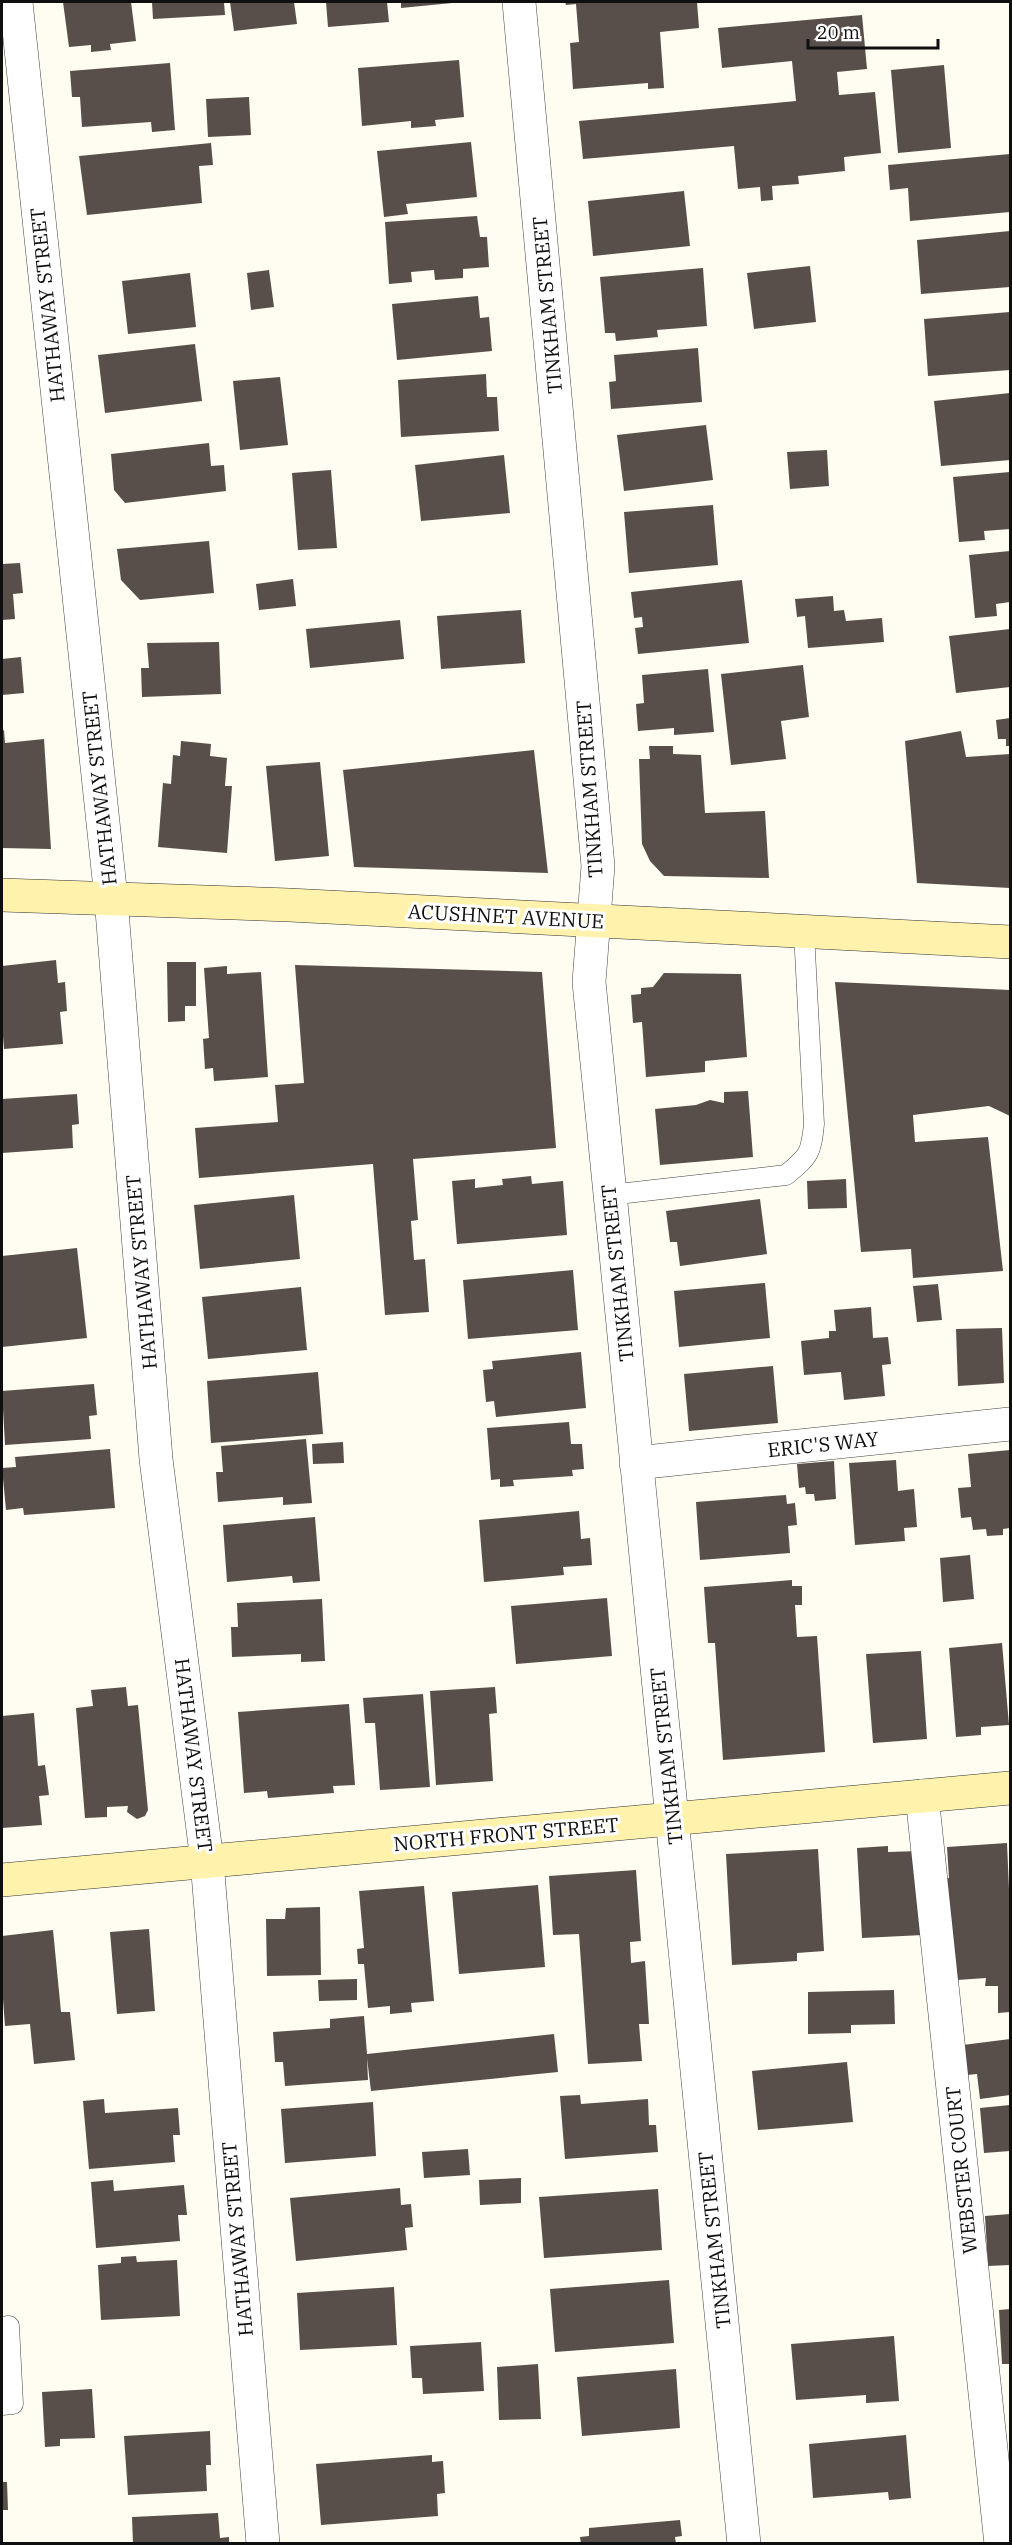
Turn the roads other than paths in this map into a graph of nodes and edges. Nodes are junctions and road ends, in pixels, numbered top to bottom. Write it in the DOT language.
graph roads {
  1 [pos="16,2"];
  2 [pos="519,2"];
  3 [pos="2,895"];
  4 [pos="111,898"];
  5 [pos="593,922"];
  6 [pos="804,932"];
  7 [pos="1011,942"];
  8 [pos="609,1195"];
  9 [pos="1011,1424"];
  10 [pos="636,1463"];
  11 [pos="1011,1788"];
  12 [pos="922,1796"];
  13 [pos="673,1820"];
  14 [pos="207,1861"];
  15 [pos="2,1880"];
  16 [pos="2,2327"];
  17 [pos="2,2405"];
  18 [pos="263,2544"];
  19 [pos="744,2544"];
  20 [pos="1001,2544"];
  1 -- 4 [label="street, HATHAWAY STREET"];
  2 -- 5 [label="street, TINKHAM STREET"];
  3 -- 4 [label="street, ACUSHNET AVENUE"];
  4 -- 5 [label="street, ACUSHNET AVENUE"];
  4 -- 14 [label="street, HATHAWAY STREET"];
  5 -- 6 [label="street, ACUSHNET AVENUE"];
  5 -- 8 [label="street, TINKHAM STREET"];
  6 -- 7 [label="street, ACUSHNET AVENUE"];
  6 -- 8 [label="lane"];
  8 -- 10 [label="street, TINKHAM STREET"];
  9 -- 10 [label="street, ERIC'S WAY"];
  10 -- 13 [label="street, TINKHAM STREET"];
  11 -- 12 [label="street, NORTH FRONT STREET"];
  12 -- 13 [label="street, NORTH FRONT STREET"];
  12 -- 20 [label="street, WEBSTER COURT"];
  13 -- 14 [label="street, NORTH FRONT STREET"];
  13 -- 19 [label="street, TINKHAM STREET"];
  14 -- 15 [label="street, NORTH FRONT STREET"];
  14 -- 18 [label="street, HATHAWAY STREET"];
  16 -- 17 [label="lane"];
}
